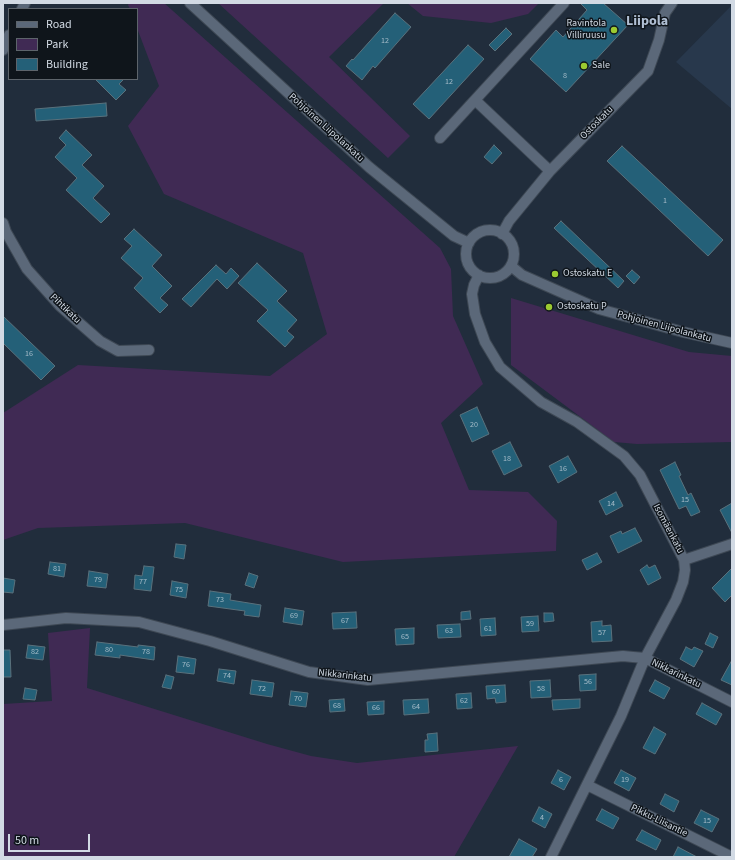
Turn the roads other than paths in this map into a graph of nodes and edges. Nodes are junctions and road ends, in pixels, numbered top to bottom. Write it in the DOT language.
graph roads {
  1 [pos="190,3"];
  2 [pos="564,3"];
  3 [pos="672,3"];
  4 [pos="8,38"];
  5 [pos="3,50"];
  6 [pos="475,100"];
  7 [pos="440,138"];
  8 [pos="550,170"];
  9 [pos="4,230"];
  10 [pos="502,234"];
  11 [pos="469,243"];
  12 [pos="511,266"];
  13 [pos="479,275"];
  14 [pos="732,343"];
  15 [pos="149,350"];
  16 [pos="732,544"];
  17 [pos="684,560"];
  18 [pos="3,625"];
  19 [pos="645,658"];
  20 [pos="732,702"];
  21 [pos="587,785"];
  22 [pos="551,857"];
  23 [pos="732,857"];
  1 -- 11 [label="street, Pohjoinen Liipolankatu"];
  2 -- 6 [label="street"];
  3 -- 8 [label="street, Ostoskatu"];
  4 -- 5 [label="street"];
  6 -- 7 [label="street"];
  6 -- 8 [label="street"];
  8 -- 10 [label="street, Ostoskatu"];
  9 -- 15 [label="street, Pihtikatu"];
  10 -- 11 [label="street"];
  10 -- 12 [label="street"];
  11 -- 13 [label="street"];
  12 -- 13 [label="street"];
  12 -- 14 [label="street, Pohjoinen Liipolankatu"];
  13 -- 17 [label="street, Isomäenkatu"];
  16 -- 17 [label="street"];
  17 -- 19 [label="street, Isomäenkatu"];
  18 -- 19 [label="street, Nikkarinkatu"];
  19 -- 20 [label="street, Nikkarinkatu"];
  19 -- 21 [label="street, Isomäenkatu"];
  21 -- 22 [label="street, Isomäenkatu"];
  21 -- 23 [label="street, Pikku-Liisantie"];
}
